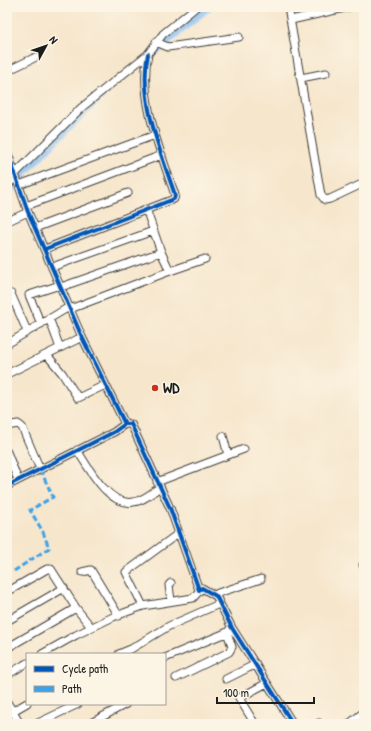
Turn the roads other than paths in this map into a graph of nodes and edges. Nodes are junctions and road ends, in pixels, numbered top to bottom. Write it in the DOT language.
graph roads {
  1 [pos="196,7"];
  2 [pos="288,7"];
  3 [pos="349,7"];
  4 [pos="320,10"];
  5 [pos="291,20"];
  6 [pos="238,37"];
  7 [pos="160,44"];
  8 [pos="148,54"];
  9 [pos="36,57"];
  10 [pos="7,71"];
  11 [pos="326,73"];
  12 [pos="301,78"];
  13 [pos="155,135"];
  14 [pos="7,151"];
  15 [pos="162,156"];
  16 [pos="17,179"];
  17 [pos="364,183"];
  18 [pos="8,184"];
  19 [pos="128,193"];
  20 [pos="27,209"];
  21 [pos="146,209"];
  22 [pos="8,221"];
  23 [pos="35,228"];
  24 [pos="153,231"];
  25 [pos="45,250"];
  26 [pos="161,252"];
  27 [pos="205,259"];
  28 [pos="52,267"];
  29 [pos="170,271"];
  30 [pos="60,286"];
  31 [pos="10,294"];
  32 [pos="70,308"];
  33 [pos="49,318"];
  34 [pos="42,324"];
  35 [pos="27,331"];
  36 [pos="82,338"];
  37 [pos="7,344"];
  38 [pos="60,348"];
  39 [pos="47,355"];
  40 [pos="7,374"];
  41 [pos="105,385"];
  42 [pos="127,424"];
  43 [pos="7,426"];
  44 [pos="223,436"];
  45 [pos="244,449"];
  46 [pos="77,450"];
  47 [pos="7,452"];
  48 [pos="228,455"];
  49 [pos="40,468"];
  50 [pos="18,480"];
  51 [pos="7,486"];
  52 [pos="158,486"];
  53 [pos="176,535"];
  54 [pos="82,572"];
  55 [pos="261,579"];
  56 [pos="171,583"];
  57 [pos="64,588"];
  58 [pos="7,592"];
  59 [pos="198,593"];
  60 [pos="216,596"];
  61 [pos="171,601"];
  62 [pos="216,605"];
  63 [pos="143,606"];
  64 [pos="76,608"];
  65 [pos="119,616"];
  66 [pos="7,621"];
  67 [pos="91,627"];
  68 [pos="230,630"];
  69 [pos="7,648"];
  70 [pos="44,653"];
  71 [pos="121,653"];
  72 [pos="166,658"];
  73 [pos="26,664"];
  74 [pos="254,665"];
  75 [pos="7,675"];
  76 [pos="176,678"];
  77 [pos="226,679"];
  78 [pos="265,684"];
  79 [pos="7,702"];
  80 [pos="26,704"];
  81 [pos="76,705"];
  82 [pos="124,705"];
  83 [pos="13,711"];
  84 [pos="364,712"];
  85 [pos="20,724"];
  86 [pos="36,724"];
  87 [pos="88,724"];
  88 [pos="254,724"];
  89 [pos="294,724"];
  90 [pos="349,724"];
  1 -- 7 [label="street"];
  2 -- 5 [label="street"];
  3 -- 4 [label="street"];
  4 -- 5 [label="street"];
  5 -- 12 [label="street"];
  6 -- 7 [label="street"];
  7 -- 8 [label="street"];
  8 -- 13 [label="street"];
  8 -- 16 [label="street"];
  9 -- 10 [label="street"];
  11 -- 12 [label="street"];
  12 -- 17 [label="street"];
  13 -- 15 [label="street"];
  13 -- 16 [label="street"];
  14 -- 16 [label="street"];
  15 -- 20 [label="street"];
  15 -- 21 [label="street"];
  16 -- 18 [label="street"];
  16 -- 20 [label="street"];
  19 -- 23 [label="street"];
  20 -- 22 [label="street"];
  20 -- 23 [label="street"];
  21 -- 24 [label="street"];
  21 -- 25 [label="street"];
  23 -- 25 [label="street"];
  24 -- 26 [label="street"];
  24 -- 28 [label="street"];
  25 -- 28 [label="street"];
  26 -- 29 [label="street"];
  26 -- 30 [label="street"];
  27 -- 29 [label="street"];
  28 -- 30 [label="street"];
  29 -- 32 [label="street"];
  30 -- 32 [label="street"];
  30 -- 34 [label="street"];
  31 -- 35 [label="street"];
  32 -- 33 [label="street"];
  32 -- 36 [label="street"];
  33 -- 34 [label="street"];
  33 -- 38 [label="street"];
  34 -- 35 [label="street"];
  35 -- 37 [label="street"];
  36 -- 38 [label="street"];
  36 -- 41 [label="street"];
  38 -- 39 [label="street"];
  39 -- 40 [label="street"];
  39 -- 41 [label="street"];
  41 -- 42 [label="street"];
  42 -- 46 [label="street"];
  42 -- 52 [label="street"];
  43 -- 49 [label="street"];
  44 -- 48 [label="street"];
  45 -- 48 [label="street"];
  46 -- 49 [label="street"];
  46 -- 52 [label="street"];
  47 -- 50 [label="street"];
  48 -- 52 [label="street"];
  49 -- 50 [label="street"];
  50 -- 51 [label="street"];
  52 -- 53 [label="street"];
  53 -- 59 [label="street"];
  53 -- 63 [label="street"];
  54 -- 65 [label="street"];
  55 -- 60 [label="street"];
  56 -- 61 [label="street"];
  57 -- 58 [label="street"];
  57 -- 64 [label="street"];
  57 -- 66 [label="street"];
  59 -- 60 [label="street"];
  59 -- 61 [label="street"];
  60 -- 62 [label="street"];
  61 -- 63 [label="street"];
  62 -- 68 [label="street"];
  62 -- 71 [label="street"];
  63 -- 65 [label="street"];
  64 -- 67 [label="street"];
  64 -- 69 [label="street"];
  65 -- 67 [label="street"];
  67 -- 70 [label="street"];
  68 -- 72 [label="street"];
  68 -- 74 [label="street"];
  68 -- 76 [label="street"];
  73 -- 75 [label="street"];
  74 -- 77 [label="street"];
  74 -- 78 [label="street"];
  78 -- 88 [label="street"];
  78 -- 89 [label="street"];
  79 -- 83 [label="street"];
  80 -- 83 [label="street"];
  81 -- 86 [label="street"];
  82 -- 87 [label="street"];
  83 -- 85 [label="street"];
  84 -- 90 [label="street"];
}
